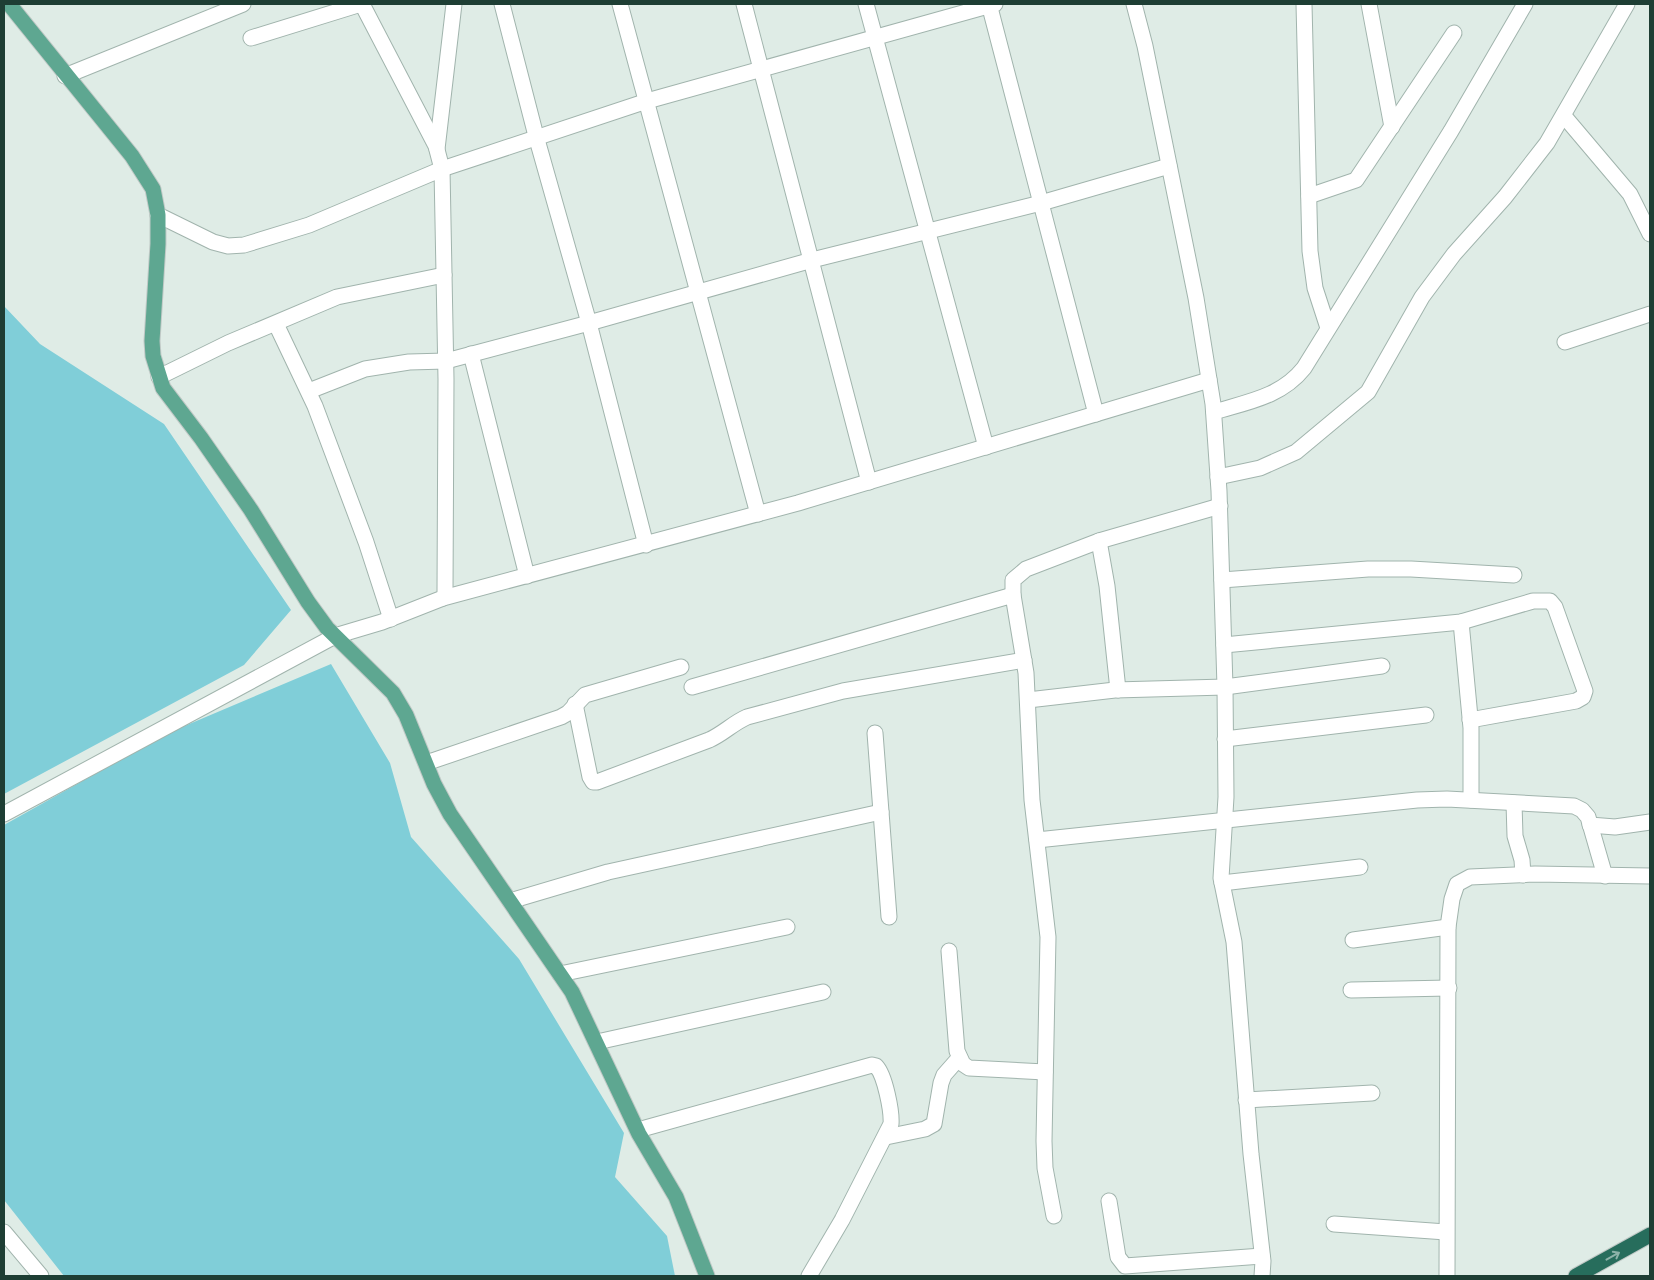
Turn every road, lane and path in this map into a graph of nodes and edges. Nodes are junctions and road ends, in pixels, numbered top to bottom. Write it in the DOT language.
graph roads {
  1 [pos="243,4"];
  2 [pos="361,4"];
  3 [pos="454,4"];
  4 [pos="502,4"];
  5 [pos="620,4"];
  6 [pos="744,4"];
  7 [pos="866,4"];
  8 [pos="991,4"];
  9 [pos="1134,4"];
  10 [pos="1309,4"];
  11 [pos="1369,4"];
  12 [pos="1525,4"];
  13 [pos="1627,4"];
  14 [pos="13,5"];
  15 [pos="1454,34"];
  16 [pos="876,36"];
  17 [pos="251,38"];
  18 [pos="761,68"];
  19 [pos="65,76"];
  20 [pos="647,101"];
  21 [pos="1564,116"];
  22 [pos="1392,127"];
  23 [pos="536,136"];
  24 [pos="437,149"];
  25 [pos="1169,166"];
  26 [pos="442,169"];
  27 [pos="1309,196"];
  28 [pos="1041,203"];
  29 [pos="158,214"];
  30 [pos="928,232"];
  31 [pos="1650,234"];
  32 [pos="812,260"];
  33 [pos="444,275"];
  34 [pos="698,292"];
  35 [pos="1650,314"];
  36 [pos="589,323"];
  37 [pos="276,324"];
  38 [pos="1328,328"];
  39 [pos="1565,342"];
  40 [pos="471,354"];
  41 [pos="446,361"];
  42 [pos="159,377"];
  43 [pos="1209,380"];
  44 [pos="308,391"];
  45 [pos="1214,412"];
  46 [pos="1096,414"];
  47 [pos="986,447"];
  48 [pos="1218,478"];
  49 [pos="869,482"];
  50 [pos="1220,506"];
  51 [pos="758,514"];
  52 [pos="1099,541"];
  53 [pos="646,545"];
  54 [pos="1514,575"];
  55 [pos="527,576"];
  56 [pos="1222,580"];
  57 [pos="1013,595"];
  58 [pos="443,598"];
  59 [pos="391,619"];
  60 [pos="1460,622"];
  61 [pos="335,636"];
  62 [pos="1224,645"];
  63 [pos="1024,660"];
  64 [pos="1382,666"];
  65 [pos="682,667"];
  66 [pos="692,687"];
  67 [pos="1224,688"];
  68 [pos="1118,690"];
  69 [pos="1028,700"];
  70 [pos="575,704"];
  71 [pos="1426,715"];
  72 [pos="1470,720"];
  73 [pos="875,733"];
  74 [pos="1225,740"];
  75 [pos="426,763"];
  76 [pos="1471,800"];
  77 [pos="1514,802"];
  78 [pos="881,812"];
  79 [pos="4,814"];
  80 [pos="1225,819"];
  81 [pos="1650,822"];
  82 [pos="1590,825"];
  83 [pos="1037,840"];
  84 [pos="1360,867"];
  85 [pos="1523,875"];
  86 [pos="1606,876"];
  87 [pos="1650,876"];
  88 [pos="1222,883"];
  89 [pos="510,900"];
  90 [pos="889,917"];
  91 [pos="787,927"];
  92 [pos="1448,927"];
  93 [pos="1352,940"];
  94 [pos="949,951"];
  95 [pos="560,974"];
  96 [pos="1449,988"];
  97 [pos="1351,990"];
  98 [pos="822,992"];
  99 [pos="597,1042"];
  100 [pos="958,1058"];
  101 [pos="1045,1072"];
  102 [pos="1372,1093"];
  103 [pos="1246,1100"];
  104 [pos="638,1130"];
  105 [pos="886,1137"];
  106 [pos="1109,1200"];
  107 [pos="1054,1216"];
  108 [pos="1334,1224"];
  109 [pos="4,1232"];
  110 [pos="1446,1232"];
  111 [pos="1650,1235"];
  112 [pos="1262,1256"];
  113 [pos="41,1276"];
  114 [pos="707,1276"];
  115 [pos="809,1276"];
  116 [pos="1262,1276"];
  117 [pos="1447,1276"];
  118 [pos="1576,1276"];
  1 -- 19 [label="street"];
  2 -- 17 [label="street"];
  2 -- 24 [label="street"];
  3 -- 24 [label="street"];
  4 -- 23 [label="street"];
  5 -- 20 [label="street"];
  6 -- 18 [label="street"];
  7 -- 16 [label="street"];
  8 -- 16 [label="street"];
  8 -- 28 [label="street"];
  9 -- 25 [label="street"];
  10 -- 27 [label="street"];
  11 -- 22 [label="street"];
  12 -- 38 [label="street"];
  13 -- 21 [label="street"];
  14 -- 19 [label="main road"];
  15 -- 22 [label="street"];
  16 -- 18 [label="street"];
  16 -- 30 [label="street"];
  18 -- 20 [label="street"];
  18 -- 32 [label="street"];
  19 -- 29 [label="main road"];
  20 -- 23 [label="street"];
  20 -- 34 [label="street"];
  21 -- 31 [label="street"];
  21 -- 48 [label="street"];
  22 -- 27 [label="street"];
  23 -- 26 [label="street"];
  23 -- 36 [label="street"];
  24 -- 26 [label="street"];
  25 -- 28 [label="street"];
  25 -- 43 [label="street"];
  26 -- 29 [label="street"];
  26 -- 33 [label="street"];
  27 -- 38 [label="street"];
  28 -- 30 [label="street"];
  28 -- 46 [label="street"];
  29 -- 42 [label="main road"];
  30 -- 32 [label="street"];
  30 -- 47 [label="street"];
  32 -- 34 [label="street"];
  32 -- 49 [label="street"];
  33 -- 37 [label="street"];
  33 -- 41 [label="street"];
  34 -- 36 [label="street"];
  34 -- 51 [label="street"];
  35 -- 39 [label="street"];
  36 -- 40 [label="street"];
  36 -- 53 [label="street"];
  37 -- 42 [label="street"];
  37 -- 44 [label="street"];
  38 -- 45 [label="street"];
  40 -- 41 [label="street"];
  40 -- 55 [label="street"];
  41 -- 44 [label="street"];
  41 -- 58 [label="street"];
  42 -- 61 [label="main road"];
  43 -- 45 [label="street"];
  43 -- 46 [label="street"];
  44 -- 59 [label="street"];
  45 -- 48 [label="street"];
  46 -- 47 [label="street"];
  47 -- 49 [label="street"];
  48 -- 50 [label="street"];
  49 -- 51 [label="street"];
  50 -- 52 [label="street"];
  50 -- 56 [label="street"];
  51 -- 53 [label="street"];
  52 -- 57 [label="street"];
  52 -- 68 [label="street"];
  53 -- 55 [label="street"];
  54 -- 56 [label="street"];
  55 -- 58 [label="street"];
  56 -- 62 [label="street"];
  57 -- 63 [label="street"];
  57 -- 66 [label="street"];
  58 -- 59 [label="street"];
  59 -- 61 [label="street"];
  60 -- 62 [label="street"];
  60 -- 72 [label="street"];
  60 -- 72 [label="street"];
  61 -- 75 [label="main road"];
  61 -- 79 [label="street"];
  62 -- 67 [label="street"];
  63 -- 69 [label="street"];
  63 -- 70 [label="street"];
  64 -- 67 [label="street"];
  65 -- 70 [label="street"];
  67 -- 68 [label="street"];
  67 -- 74 [label="street"];
  68 -- 69 [label="street"];
  69 -- 83 [label="street"];
  70 -- 75 [label="street"];
  71 -- 74 [label="street"];
  72 -- 76 [label="street"];
  73 -- 78 [label="street"];
  74 -- 80 [label="street"];
  75 -- 89 [label="main road"];
  76 -- 77 [label="street"];
  76 -- 80 [label="street"];
  77 -- 82 [label="street"];
  77 -- 85 [label="street"];
  78 -- 89 [label="street"];
  78 -- 90 [label="street"];
  80 -- 83 [label="street"];
  80 -- 88 [label="street"];
  81 -- 82 [label="street"];
  82 -- 86 [label="street"];
  83 -- 101 [label="street"];
  84 -- 88 [label="street"];
  85 -- 86 [label="street"];
  85 -- 92 [label="street"];
  86 -- 87 [label="street"];
  88 -- 103 [label="street"];
  89 -- 95 [label="main road"];
  91 -- 95 [label="street"];
  92 -- 93 [label="street"];
  92 -- 96 [label="street"];
  94 -- 100 [label="street"];
  95 -- 99 [label="main road"];
  96 -- 97 [label="street"];
  96 -- 110 [label="street"];
  98 -- 99 [label="street"];
  99 -- 104 [label="main road"];
  100 -- 101 [label="street"];
  100 -- 105 [label="street"];
  101 -- 107 [label="street"];
  102 -- 103 [label="street"];
  103 -- 112 [label="street"];
  104 -- 105 [label="street"];
  104 -- 114 [label="main road"];
  105 -- 115 [label="street"];
  106 -- 112 [label="street"];
  108 -- 110 [label="street"];
  109 -- 113 [label="street"];
  110 -- 117 [label="street"];
  118 -- 111 [label="highway, one-way"];
  112 -- 116 [label="street"];
}
